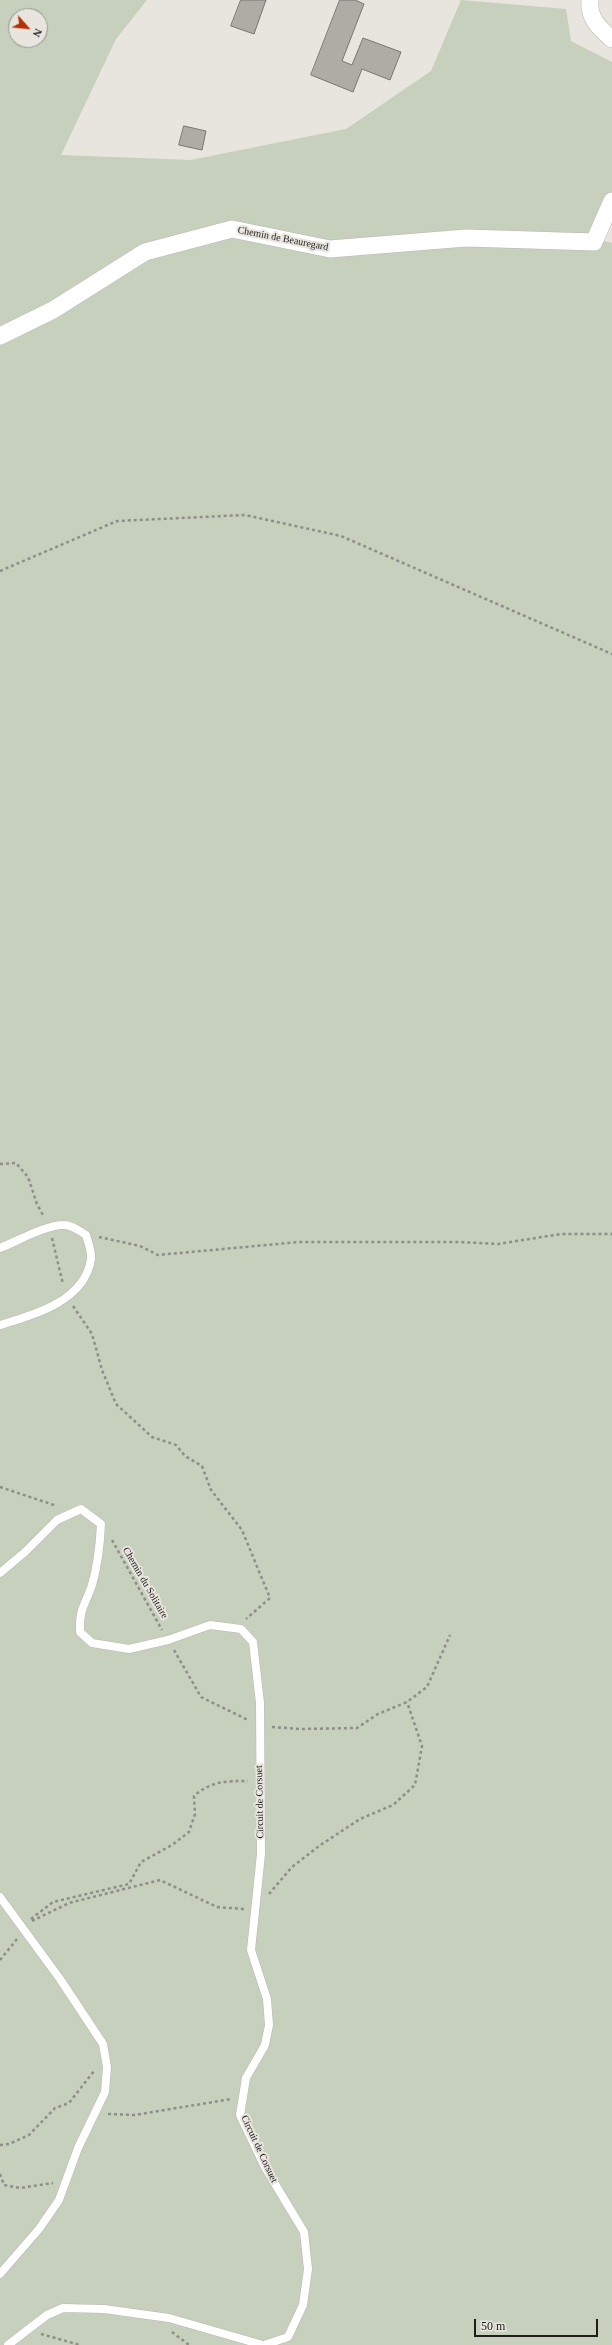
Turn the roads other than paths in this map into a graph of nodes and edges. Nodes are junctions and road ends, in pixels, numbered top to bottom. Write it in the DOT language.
graph roads {
  1 [pos="590,0"];
  2 [pos="612,39"];
  3 [pos="612,201"];
  4 [pos="0,336"];
  5 [pos="0,1248"];
  6 [pos="0,1325"];
  7 [pos="0,1573"];
  8 [pos="0,1897"];
  9 [pos="0,2274"];
  10 [pos="8,2345"];
  11 [pos="264,2345"];
  1 -- 2 [label="street"];
  3 -- 4 [label="street, Chemin de Beauregard"];
  5 -- 6 [label="lane"];
  7 -- 11 [label="lane, Circuit de Corsuet"];
  8 -- 9 [label="lane"];
  10 -- 11 [label="lane, Circuit de Corsuet"];
}
